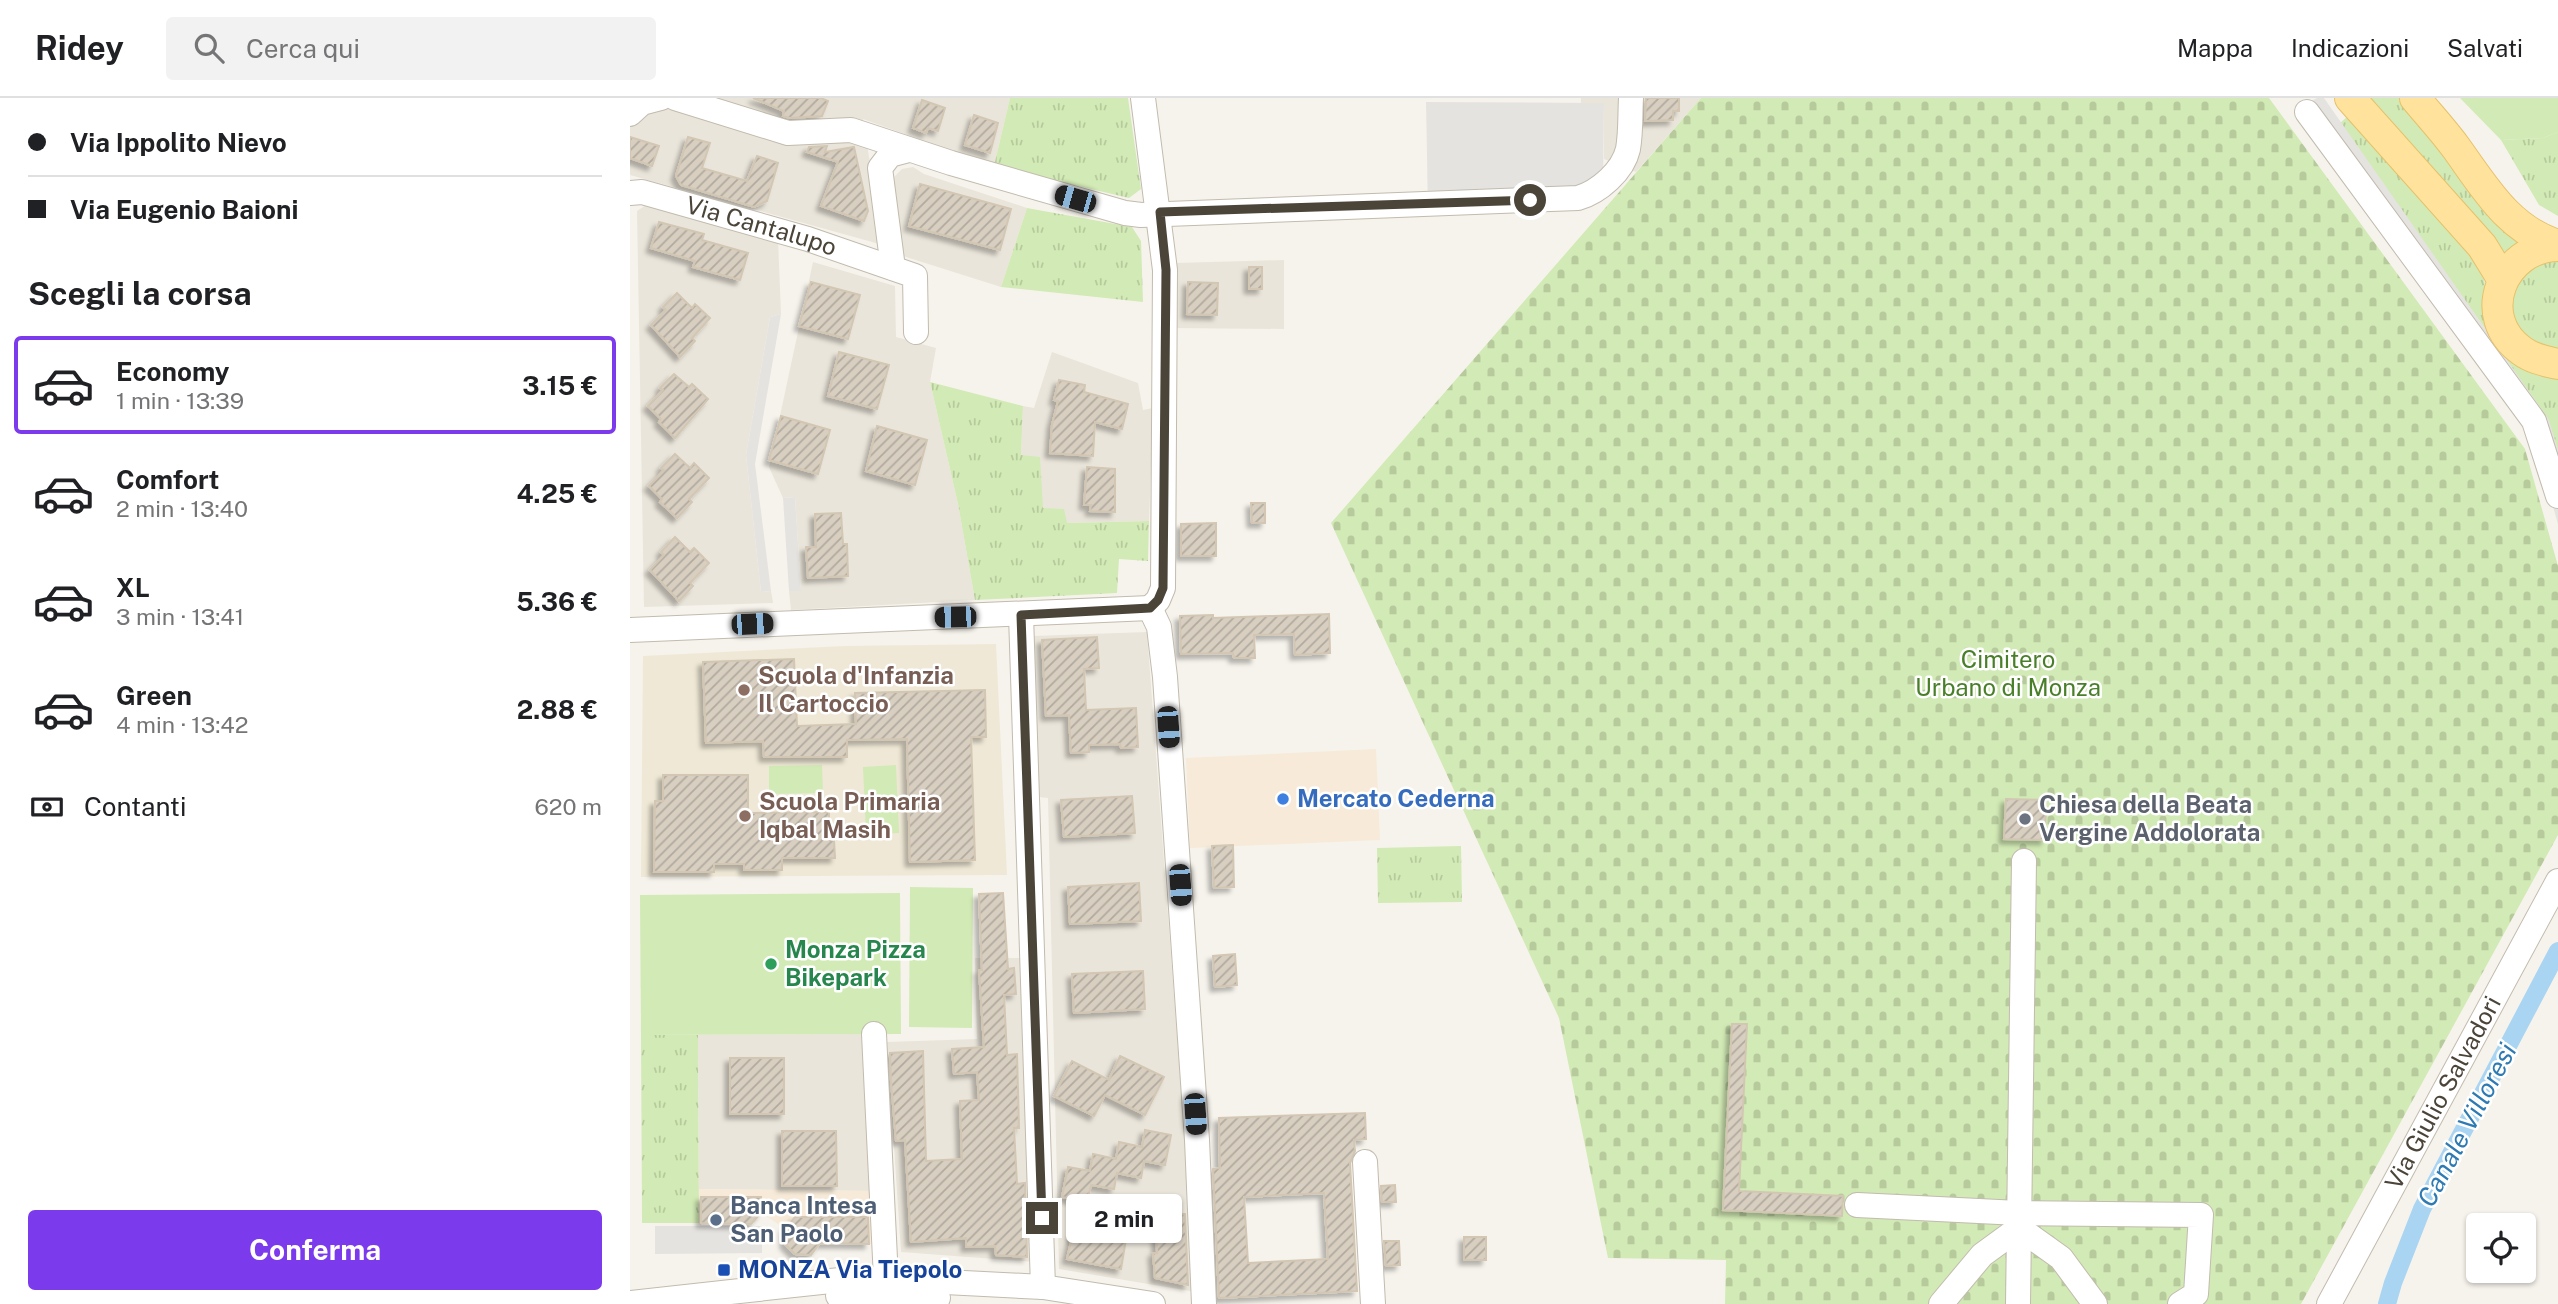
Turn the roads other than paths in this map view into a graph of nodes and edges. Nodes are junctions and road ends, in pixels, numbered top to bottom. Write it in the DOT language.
graph roads {
  1 [pos="661,98"];
  2 [pos="675,98"];
  3 [pos="1143,98"];
  4 [pos="1631,98"];
  5 [pos="2350,98"];
  6 [pos="2415,98"];
  7 [pos="2307,112"];
  8 [pos="630,114"];
  9 [pos="909,150"];
  10 [pos="630,193"];
  11 [pos="1160,212"];
  12 [pos="2558,246"];
  13 [pos="893,268"];
  14 [pos="2503,280"];
  15 [pos="916,332"];
  16 [pos="2558,364"];
  17 [pos="2558,496"];
  18 [pos="1150,608"];
  19 [pos="1021,615"];
  20 [pos="630,630"];
  21 [pos="2024,861"];
  22 [pos="2558,881"];
  23 [pos="874,1034"];
  24 [pos="1365,1162"];
  25 [pos="1857,1205"];
  26 [pos="2019,1220"];
  27 [pos="886,1279"];
  28 [pos="1049,1299"];
  29 [pos="793,1301"];
  30 [pos="630,1303"];
  31 [pos="750,1304"];
  32 [pos="1153,1304"];
  33 [pos="1204,1304"];
  34 [pos="1373,1304"];
  35 [pos="1941,1304"];
  36 [pos="2018,1304"];
  37 [pos="2095,1304"];
  38 [pos="2180,1304"];
  39 [pos="2329,1304"];
  1 -- 8 [label="street"];
  2 -- 9 [label="street"];
  3 -- 11 [label="street"];
  4 -- 11 [label="street"];
  5 -- 14 [label="main road"];
  6 -- 12 [label="main road"];
  7 -- 17 [label="street"];
  9 -- 11 [label="street"];
  9 -- 13 [label="street"];
  10 -- 13 [label="street, Via Cantalupo"];
  11 -- 18 [label="street"];
  12 -- 14 [label="main road"];
  13 -- 15 [label="street, Via Cantalupo"];
  14 -- 16 [label="main road"];
  18 -- 19 [label="street"];
  18 -- 33 [label="street"];
  19 -- 20 [label="street"];
  19 -- 28 [label="street"];
  21 -- 26 [label="street"];
  22 -- 39 [label="street, Via Giulio Salvadori"];
  23 -- 27 [label="street"];
  24 -- 34 [label="street"];
  25 -- 26 [label="street"];
  26 -- 35 [label="street"];
  26 -- 36 [label="street"];
  26 -- 37 [label="street"];
  26 -- 38 [label="street"];
  27 -- 28 [label="street"];
  27 -- 30 [label="street"];
  28 -- 29 [label="street"];
  28 -- 32 [label="street"];
  29 -- 31 [label="street"];
}
